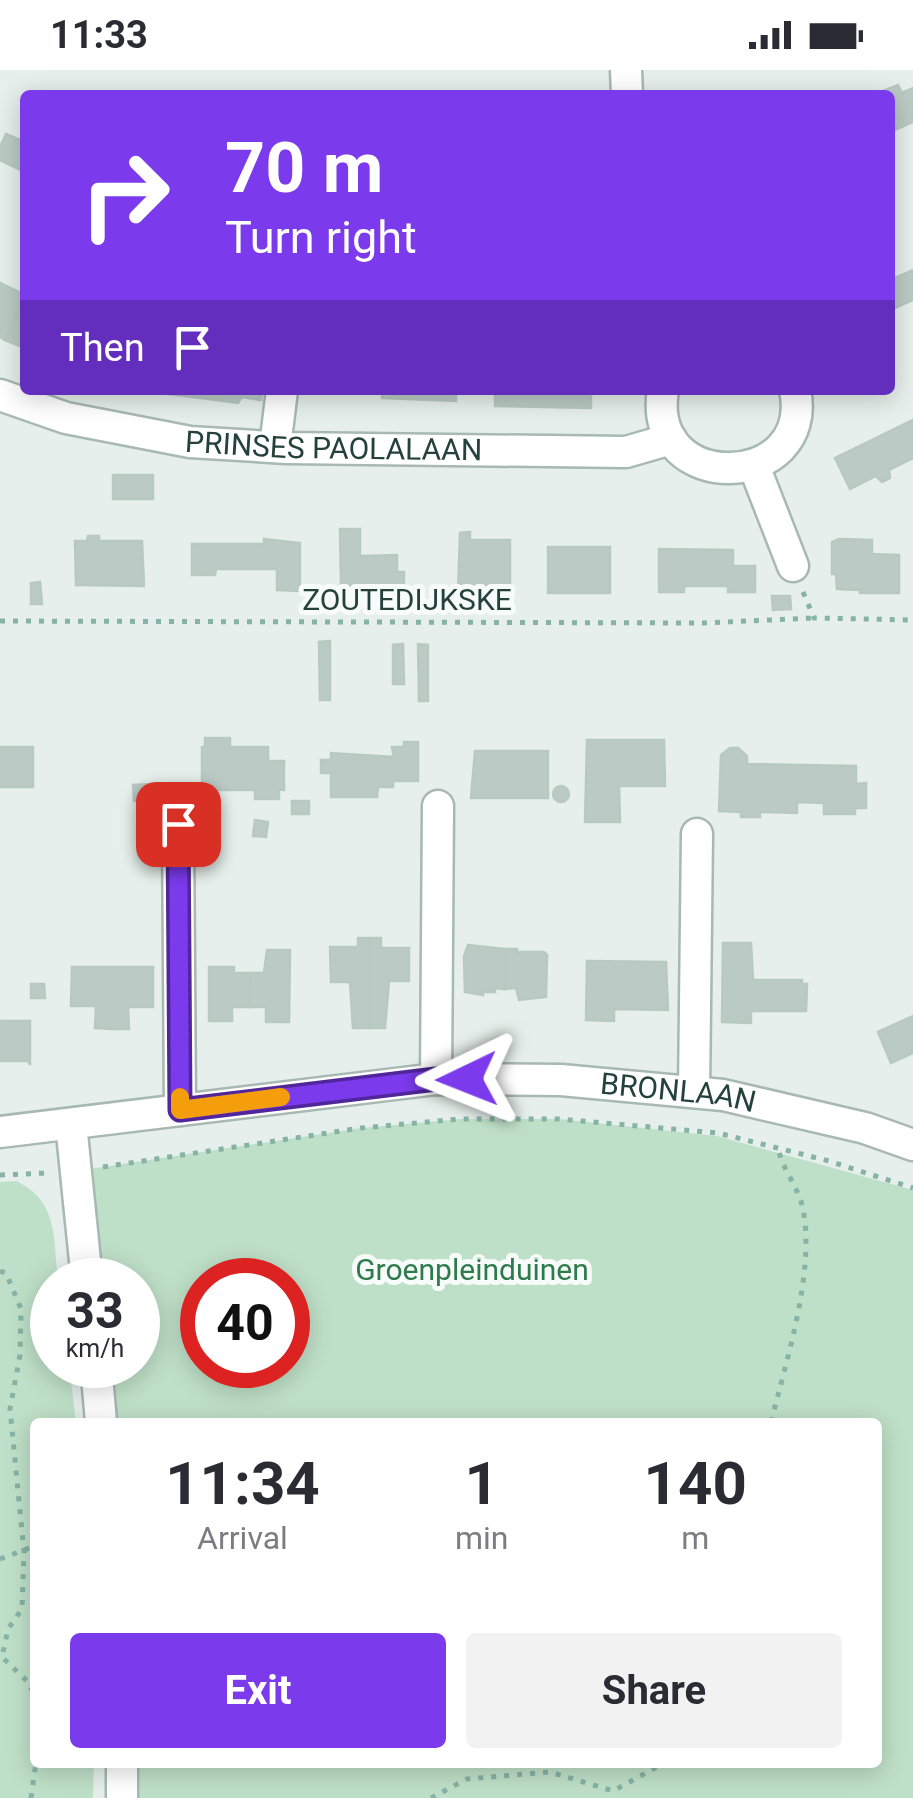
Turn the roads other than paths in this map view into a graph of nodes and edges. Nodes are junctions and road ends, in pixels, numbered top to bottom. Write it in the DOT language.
graph roads {
  1 [pos="0,395"];
  2 [pos="281,395"];
  3 [pos="663,395"];
  4 [pos="796,395"];
  5 [pos="672,439"];
  6 [pos="275,447"];
  7 [pos="754,466"];
  8 [pos="793,566"];
  9 [pos="438,806"];
  10 [pos="178,824"];
  11 [pos="697,834"];
  12 [pos="436,1079"];
  13 [pos="694,1092"];
  14 [pos="180,1110"];
  15 [pos="913,1120"];
  16 [pos="71,1124"];
  17 [pos="866,1128"];
  18 [pos="0,1132"];
  19 [pos="913,1145"];
  20 [pos="85,1258"];
  21 [pos="98,1388"];
  22 [pos="101,1418"];
  23 [pos="122,1768"];
  24 [pos="122,1798"];
  1 -- 6 [label="street, PRINSES PAOLALAAN"];
  2 -- 6 [label="street"];
  3 -- 5 [label="street"];
  4 -- 7 [label="street"];
  5 -- 6 [label="street, PRINSES PAOLALAAN"];
  5 -- 7 [label="street"];
  7 -- 8 [label="street"];
  9 -- 12 [label="street"];
  10 -- 14 [label="street"];
  11 -- 13 [label="street"];
  12 -- 13 [label="street, BRONLAAN"];
  12 -- 14 [label="street, BRONLAAN"];
  13 -- 17 [label="street, BRONLAAN"];
  14 -- 16 [label="street, BRONLAAN"];
  15 -- 17 [label="street"];
  16 -- 18 [label="street, BRONLAAN"];
  16 -- 20 [label="street"];
  17 -- 19 [label="street, BRONLAAN"];
  21 -- 22 [label="street"];
  23 -- 24 [label="street"];
}
